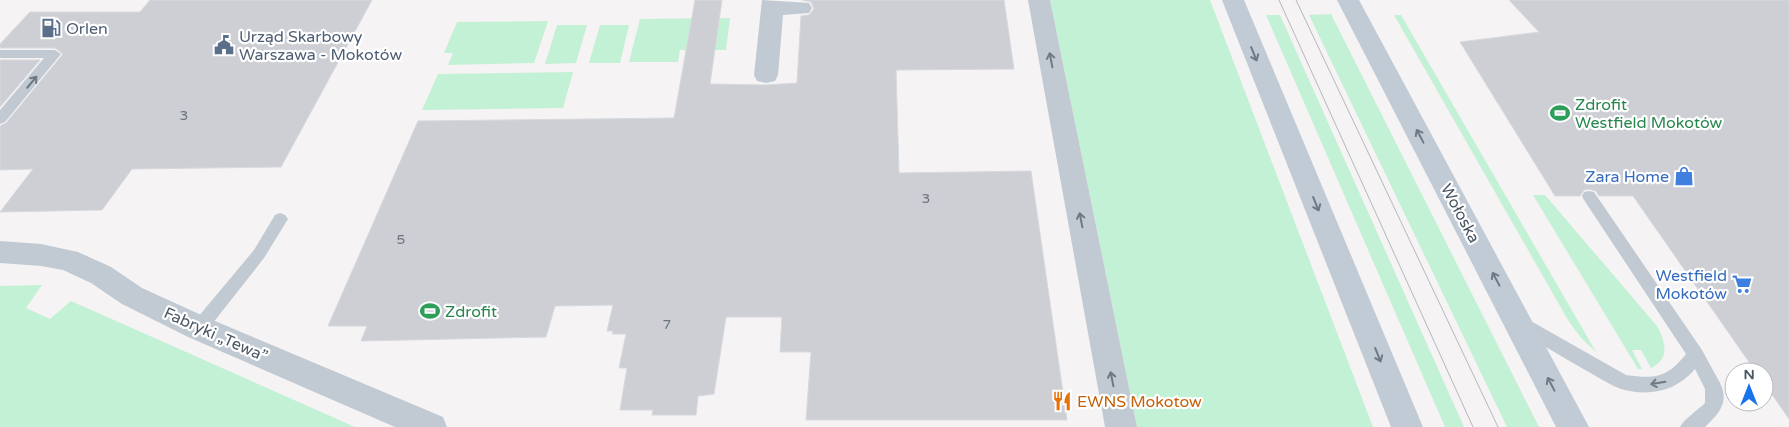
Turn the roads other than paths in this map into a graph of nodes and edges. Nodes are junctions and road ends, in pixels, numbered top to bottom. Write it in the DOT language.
graph roads {
  1 [pos="1039,0"];
  2 [pos="1233,0"];
  3 [pos="1348,0"];
  4 [pos="773,4"];
  5 [pos="801,8"];
  6 [pos="0,54"];
  7 [pos="766,75"];
  8 [pos="0,119"];
  9 [pos="1589,196"];
  10 [pos="280,219"];
  11 [pos="0,252"];
  12 [pos="1518,322"];
  13 [pos="199,328"];
  14 [pos="1696,355"];
  15 [pos="431,427"];
  16 [pos="1121,427"];
  17 [pos="1407,427"];
  18 [pos="1573,427"];
  19 [pos="1689,427"];
  16 -- 1 [label="street, one-way"];
  2 -- 17 [label="main road, one-way"];
  12 -- 3 [label="main road, Wołoska, one-way"];
  4 -- 5 [label="street"];
  4 -- 7 [label="street"];
  8 -- 6 [label="lane, one-way"];
  9 -- 14 [label="lane"];
  10 -- 13 [label="lane"];
  11 -- 13 [label="street, Fabryki „Tewa”"];
  14 -- 12 [label="lane, one-way"];
  18 -- 12 [label="main road, Wołoska, one-way"];
  13 -- 15 [label="street, Fabryki „Tewa”"];
  14 -- 19 [label="lane"];
}
